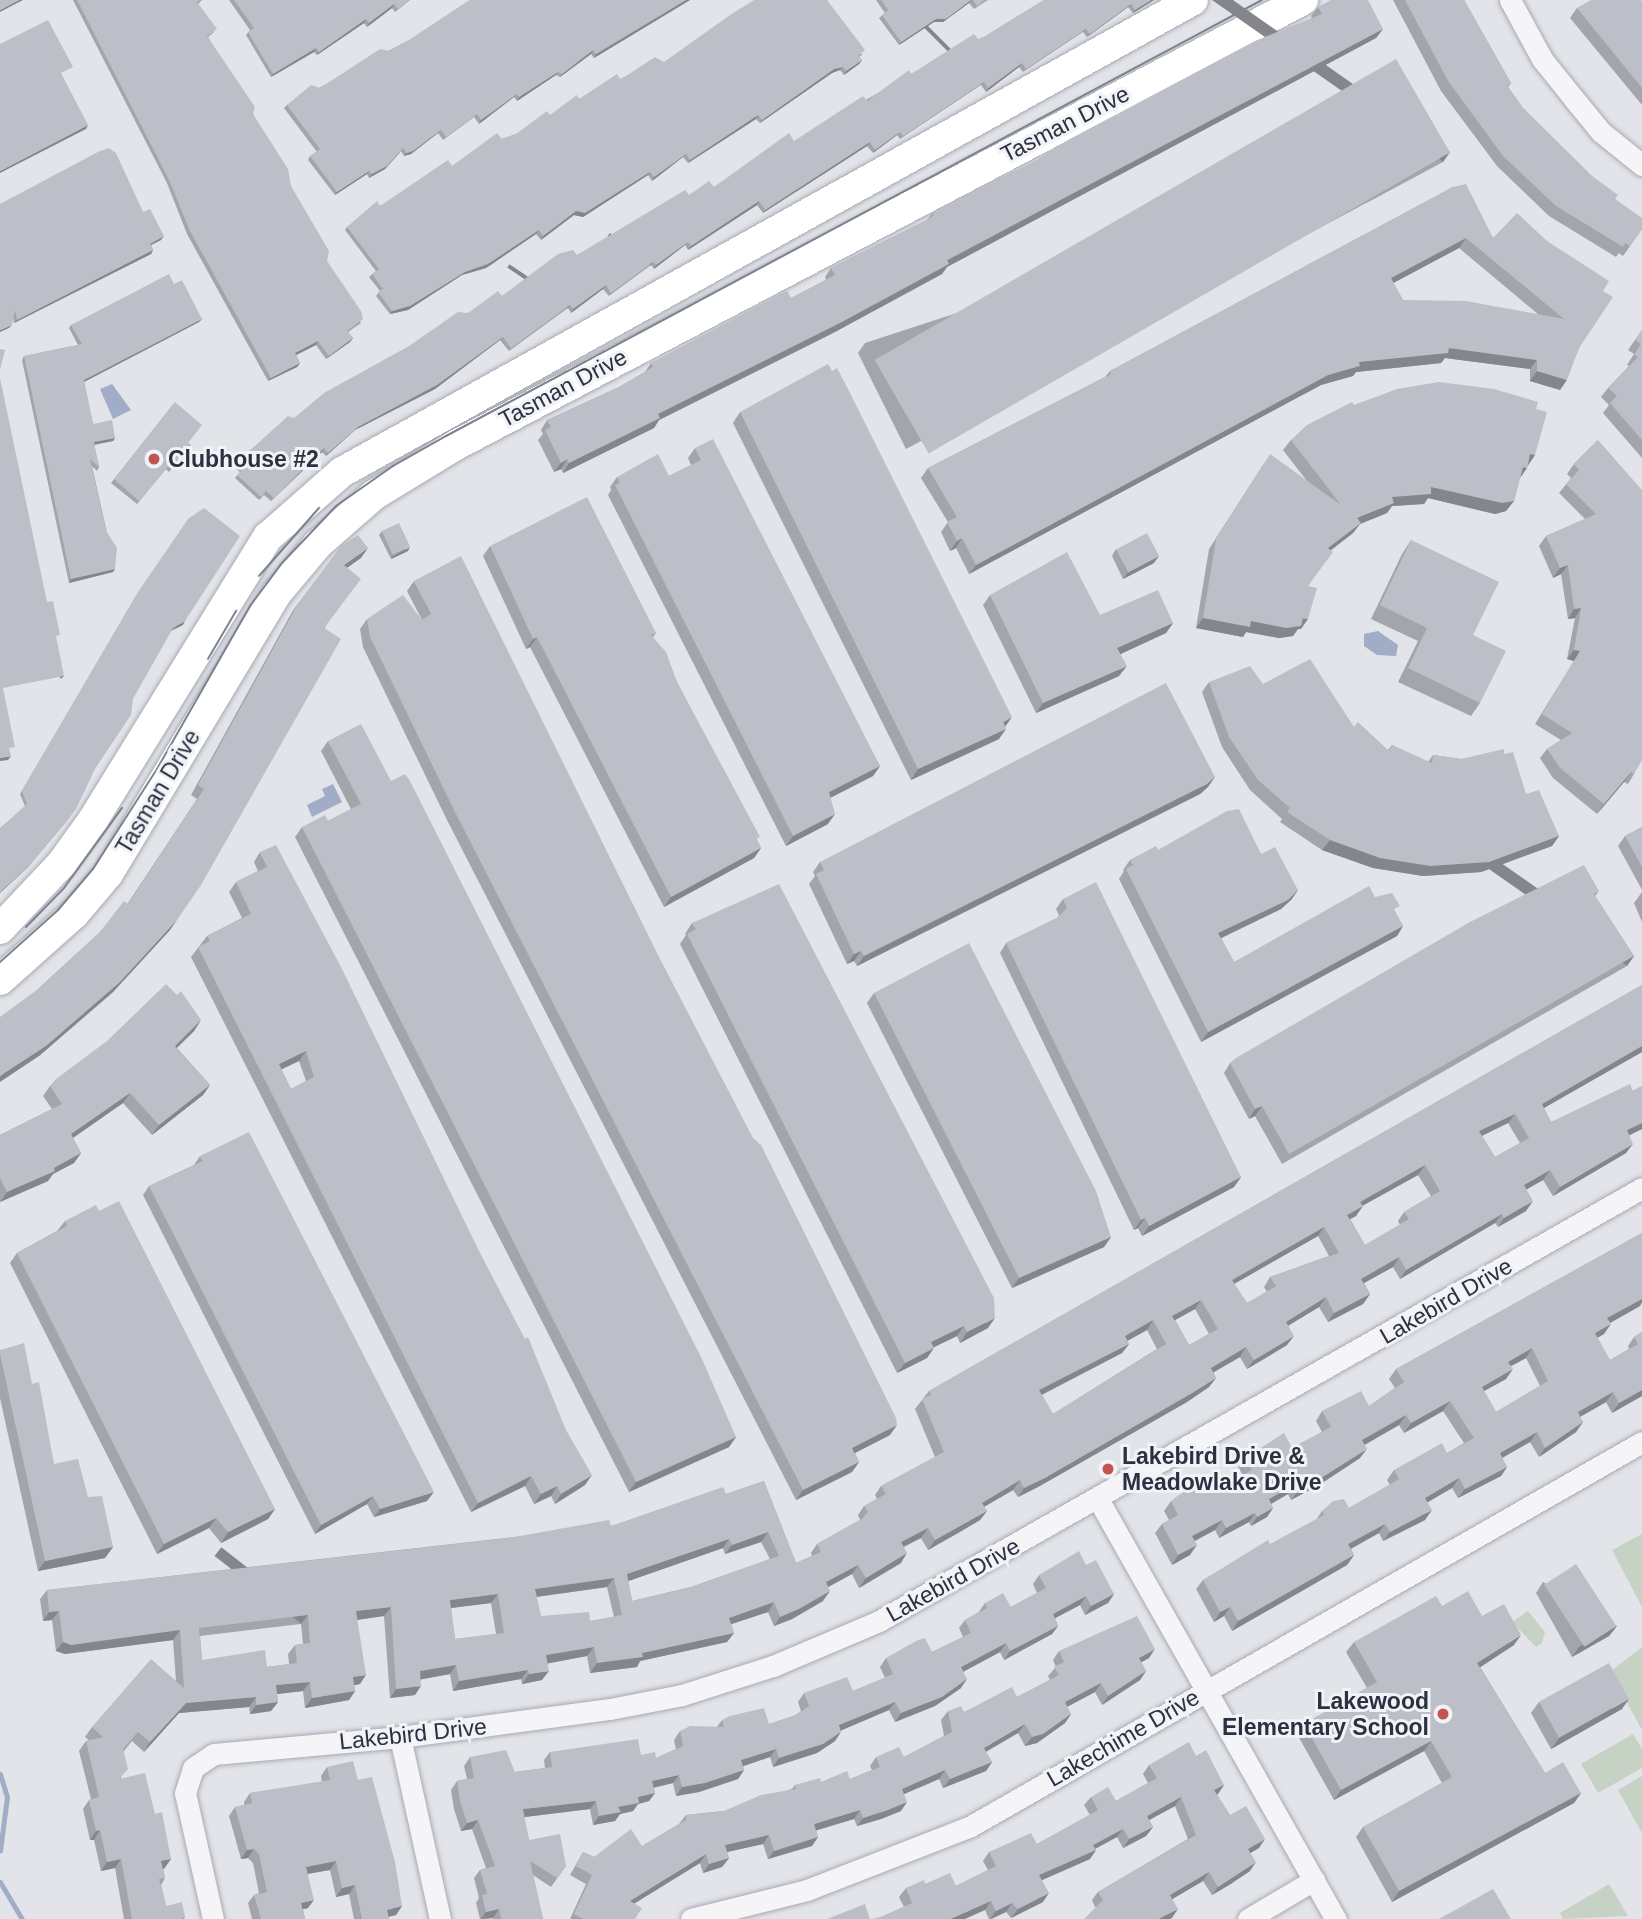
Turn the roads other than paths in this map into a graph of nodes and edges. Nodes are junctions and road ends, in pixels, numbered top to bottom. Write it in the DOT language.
graph roads {
  1 [pos="1193,0"];
  2 [pos="1303,0"];
  3 [pos="1510,0"];
  4 [pos="1642,165"];
  5 [pos="0,929"];
  6 [pos="0,980"];
  7 [pos="1642,1188"];
  8 [pos="1642,1442"];
  9 [pos="1098,1499"];
  10 [pos="1205,1690"];
  11 [pos="400,1737"];
  12 [pos="1314,1880"];
  13 [pos="213,1919"];
  14 [pos="440,1919"];
  15 [pos="691,1919"];
  16 [pos="1248,1919"];
  17 [pos="1336,1919"];
  1 -- 5 [label="street, Tasman Drive"];
  2 -- 6 [label="street, Tasman Drive"];
  3 -- 4 [label="street"];
  7 -- 9 [label="street, Lakebird Drive"];
  8 -- 10 [label="street, Lakechime Drive"];
  9 -- 10 [label="street"];
  9 -- 11 [label="street, Lakebird Drive"];
  10 -- 12 [label="street"];
  10 -- 15 [label="street, Lakechime Drive"];
  11 -- 13 [label="street, Lakebird Drive"];
  11 -- 14 [label="street"];
  12 -- 16 [label="street"];
  12 -- 17 [label="street"];
}
